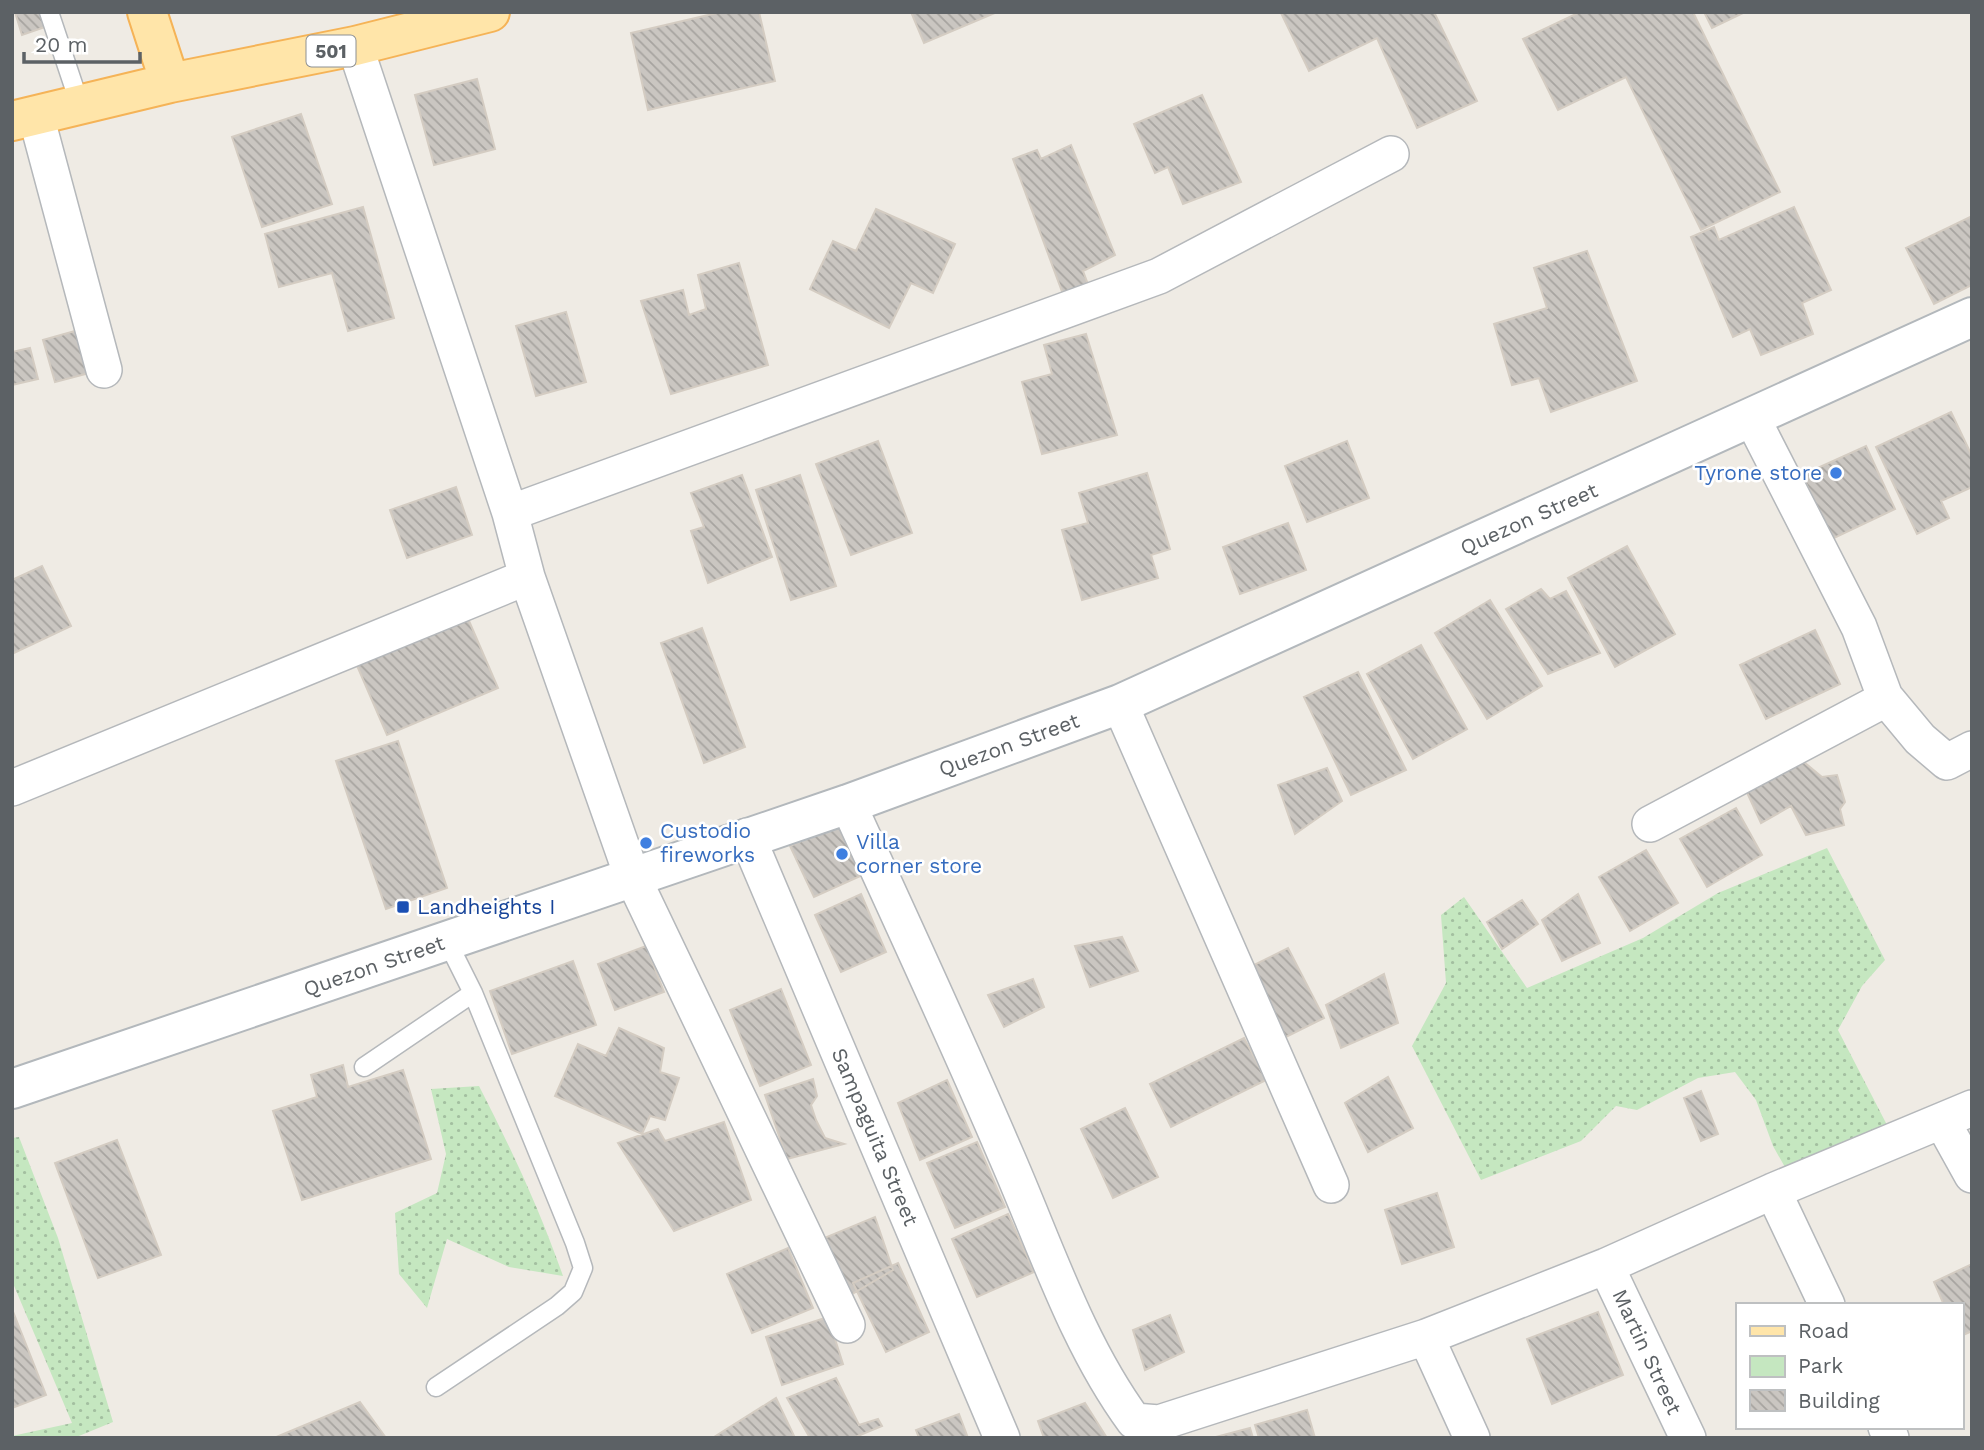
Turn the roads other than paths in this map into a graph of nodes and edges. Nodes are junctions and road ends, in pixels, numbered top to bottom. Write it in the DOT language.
graph roads {
  1 [pos="49,12"];
  2 [pos="147,12"];
  3 [pos="490,12"];
  4 [pos="355,46"];
  5 [pos="170,83"];
  6 [pos="80,105"];
  7 [pos="24,118"];
  8 [pos="1391,154"];
  9 [pos="1972,317"];
  10 [pos="104,370"];
  11 [pos="1752,418"];
  12 [pos="510,513"];
  13 [pos="527,577"];
  14 [pos="1885,697"];
  15 [pos="1120,705"];
  16 [pos="1972,749"];
  17 [pos="12,788"];
  18 [pos="848,804"];
  19 [pos="1650,824"];
  20 [pos="747,836"];
  21 [pos="632,876"];
  22 [pos="447,941"];
  23 [pos="473,993"];
  24 [pos="364,1067"];
  25 [pos="12,1089"];
  26 [pos="1957,1114"];
  27 [pos="1972,1175"];
  28 [pos="1331,1185"];
  29 [pos="1773,1191"];
  30 [pos="1606,1266"];
  31 [pos="1826,1303"];
  32 [pos="848,1325"];
  33 [pos="1426,1337"];
  34 [pos="436,1387"];
  35 [pos="1002,1438"];
  36 [pos="1472,1438"];
  37 [pos="1688,1438"];
  1 -- 6 [label="lane"];
  2 -- 5 [label="main road"];
  3 -- 4 [label="main road, 501"];
  4 -- 5 [label="main road, 501"];
  4 -- 12 [label="street"];
  5 -- 6 [label="main road, 501"];
  6 -- 7 [label="main road, 501"];
  7 -- 10 [label="street"];
  8 -- 12 [label="street"];
  9 -- 11 [label="main road, Quezon Street"];
  11 -- 14 [label="street"];
  11 -- 15 [label="main road, Quezon Street"];
  12 -- 13 [label="street"];
  13 -- 17 [label="street"];
  13 -- 21 [label="street"];
  14 -- 16 [label="street"];
  14 -- 19 [label="street"];
  15 -- 18 [label="main road, Quezon Street"];
  15 -- 28 [label="street"];
  18 -- 20 [label="main road, Quezon Street"];
  18 -- 33 [label="street"];
  20 -- 21 [label="main road, Quezon Street"];
  20 -- 35 [label="street, Sampaguita Street"];
  21 -- 22 [label="main road, Quezon Street"];
  21 -- 32 [label="street"];
  22 -- 23 [label="lane"];
  22 -- 25 [label="main road, Quezon Street"];
  23 -- 24 [label="lane"];
  23 -- 34 [label="lane"];
  26 -- 27 [label="street"];
  26 -- 29 [label="street"];
  29 -- 30 [label="street"];
  29 -- 31 [label="street"];
  30 -- 33 [label="street"];
  30 -- 37 [label="street, Martin Street"];
  33 -- 36 [label="street"];
}
